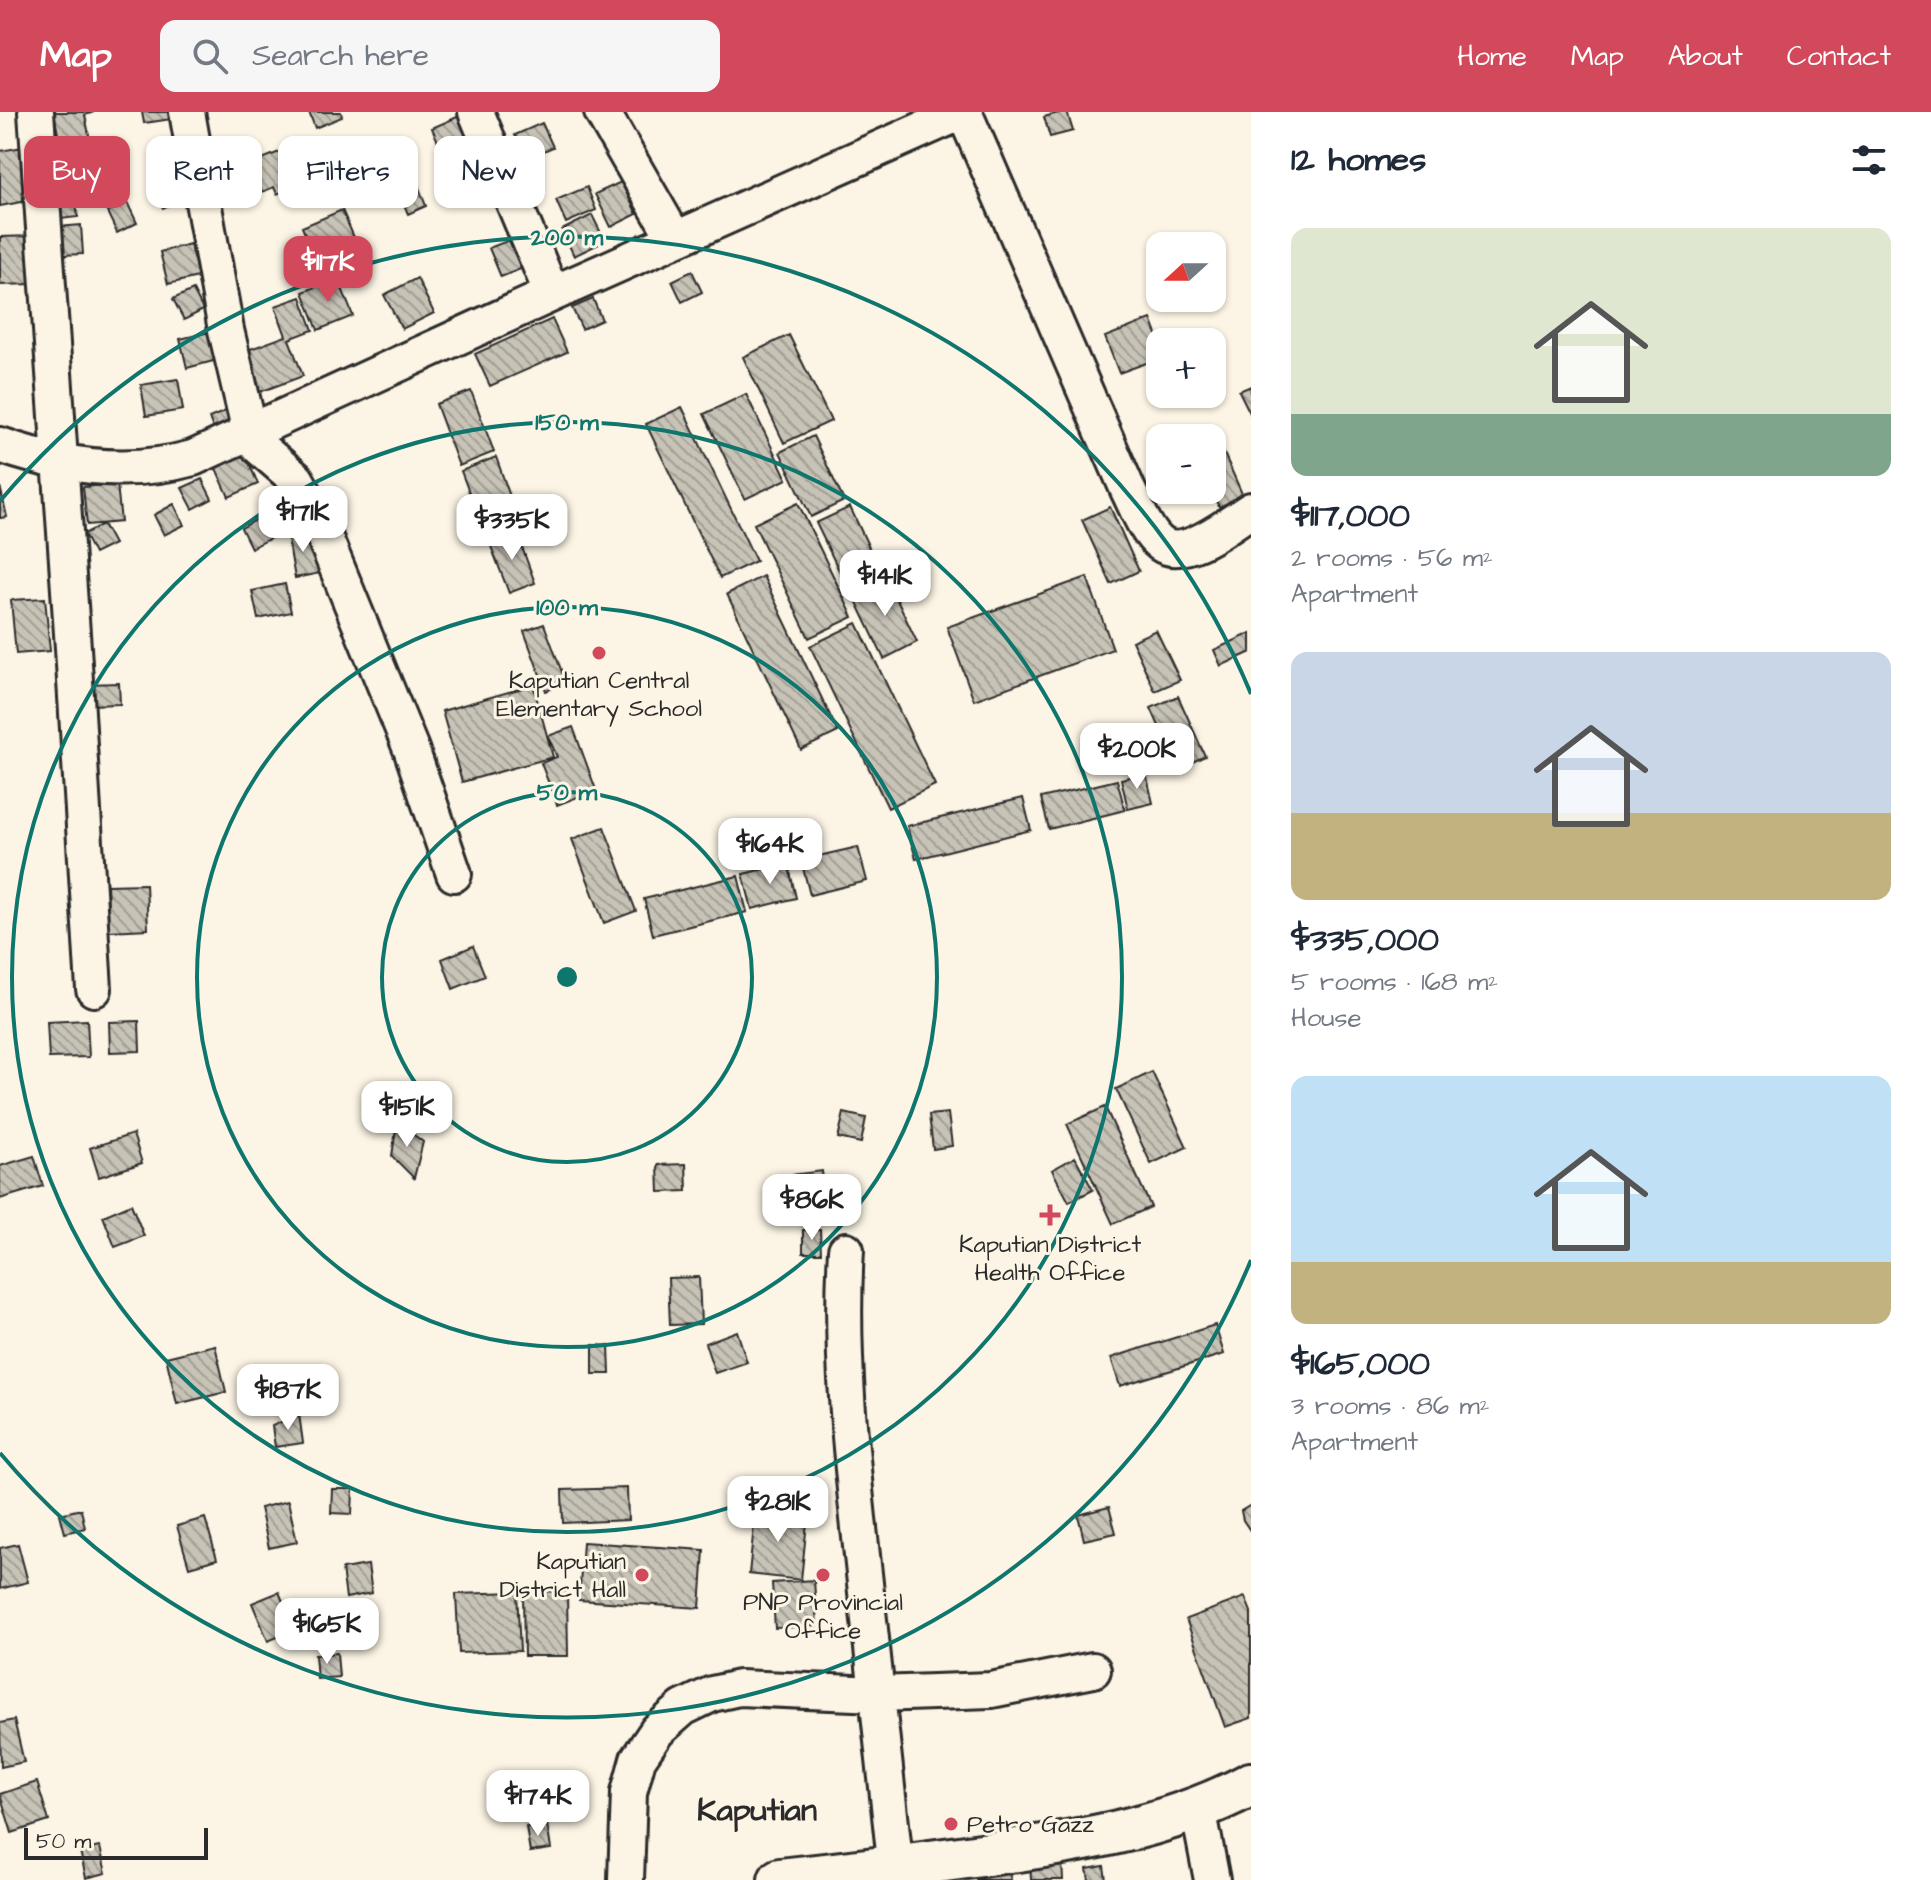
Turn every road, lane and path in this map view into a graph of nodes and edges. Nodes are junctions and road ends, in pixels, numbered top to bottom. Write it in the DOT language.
graph roads {
  1 [pos="36,112"];
  2 [pos="187,112"];
  3 [pos="476,112"];
  4 [pos="602,112"];
  5 [pos="963,112"];
  6 [pos="675,239"];
  7 [pos="552,294"];
  8 [pos="250,432"];
  9 [pos="0,445"];
  10 [pos="61,463"];
  11 [pos="1251,510"];
  12 [pos="454,874"];
  13 [pos="94,989"];
  14 [pos="846,1250"];
  15 [pos="1093,1670"];
  16 [pos="877,1694"];
  17 [pos="1251,1784"];
  18 [pos="1198,1808"];
  19 [pos="897,1873"];
  20 [pos="626,1880"];
  21 [pos="780,1880"];
  22 [pos="1212,1880"];
  1 -- 10 [label="street"];
  2 -- 8 [label="street"];
  3 -- 7 [label="street"];
  4 -- 6 [label="street"];
  5 -- 6 [label="street"];
  5 -- 11 [label="street"];
  6 -- 7 [label="street"];
  7 -- 8 [label="street"];
  8 -- 10 [label="street"];
  8 -- 12 [label="street"];
  9 -- 10 [label="street"];
  10 -- 13 [label="street"];
  14 -- 16 [label="street"];
  15 -- 16 [label="street"];
  16 -- 19 [label="street"];
  16 -- 20 [label="street"];
  17 -- 18 [label="main road"];
  18 -- 19 [label="main road"];
  18 -- 22 [label="street"];
  19 -- 21 [label="main road"];
}
